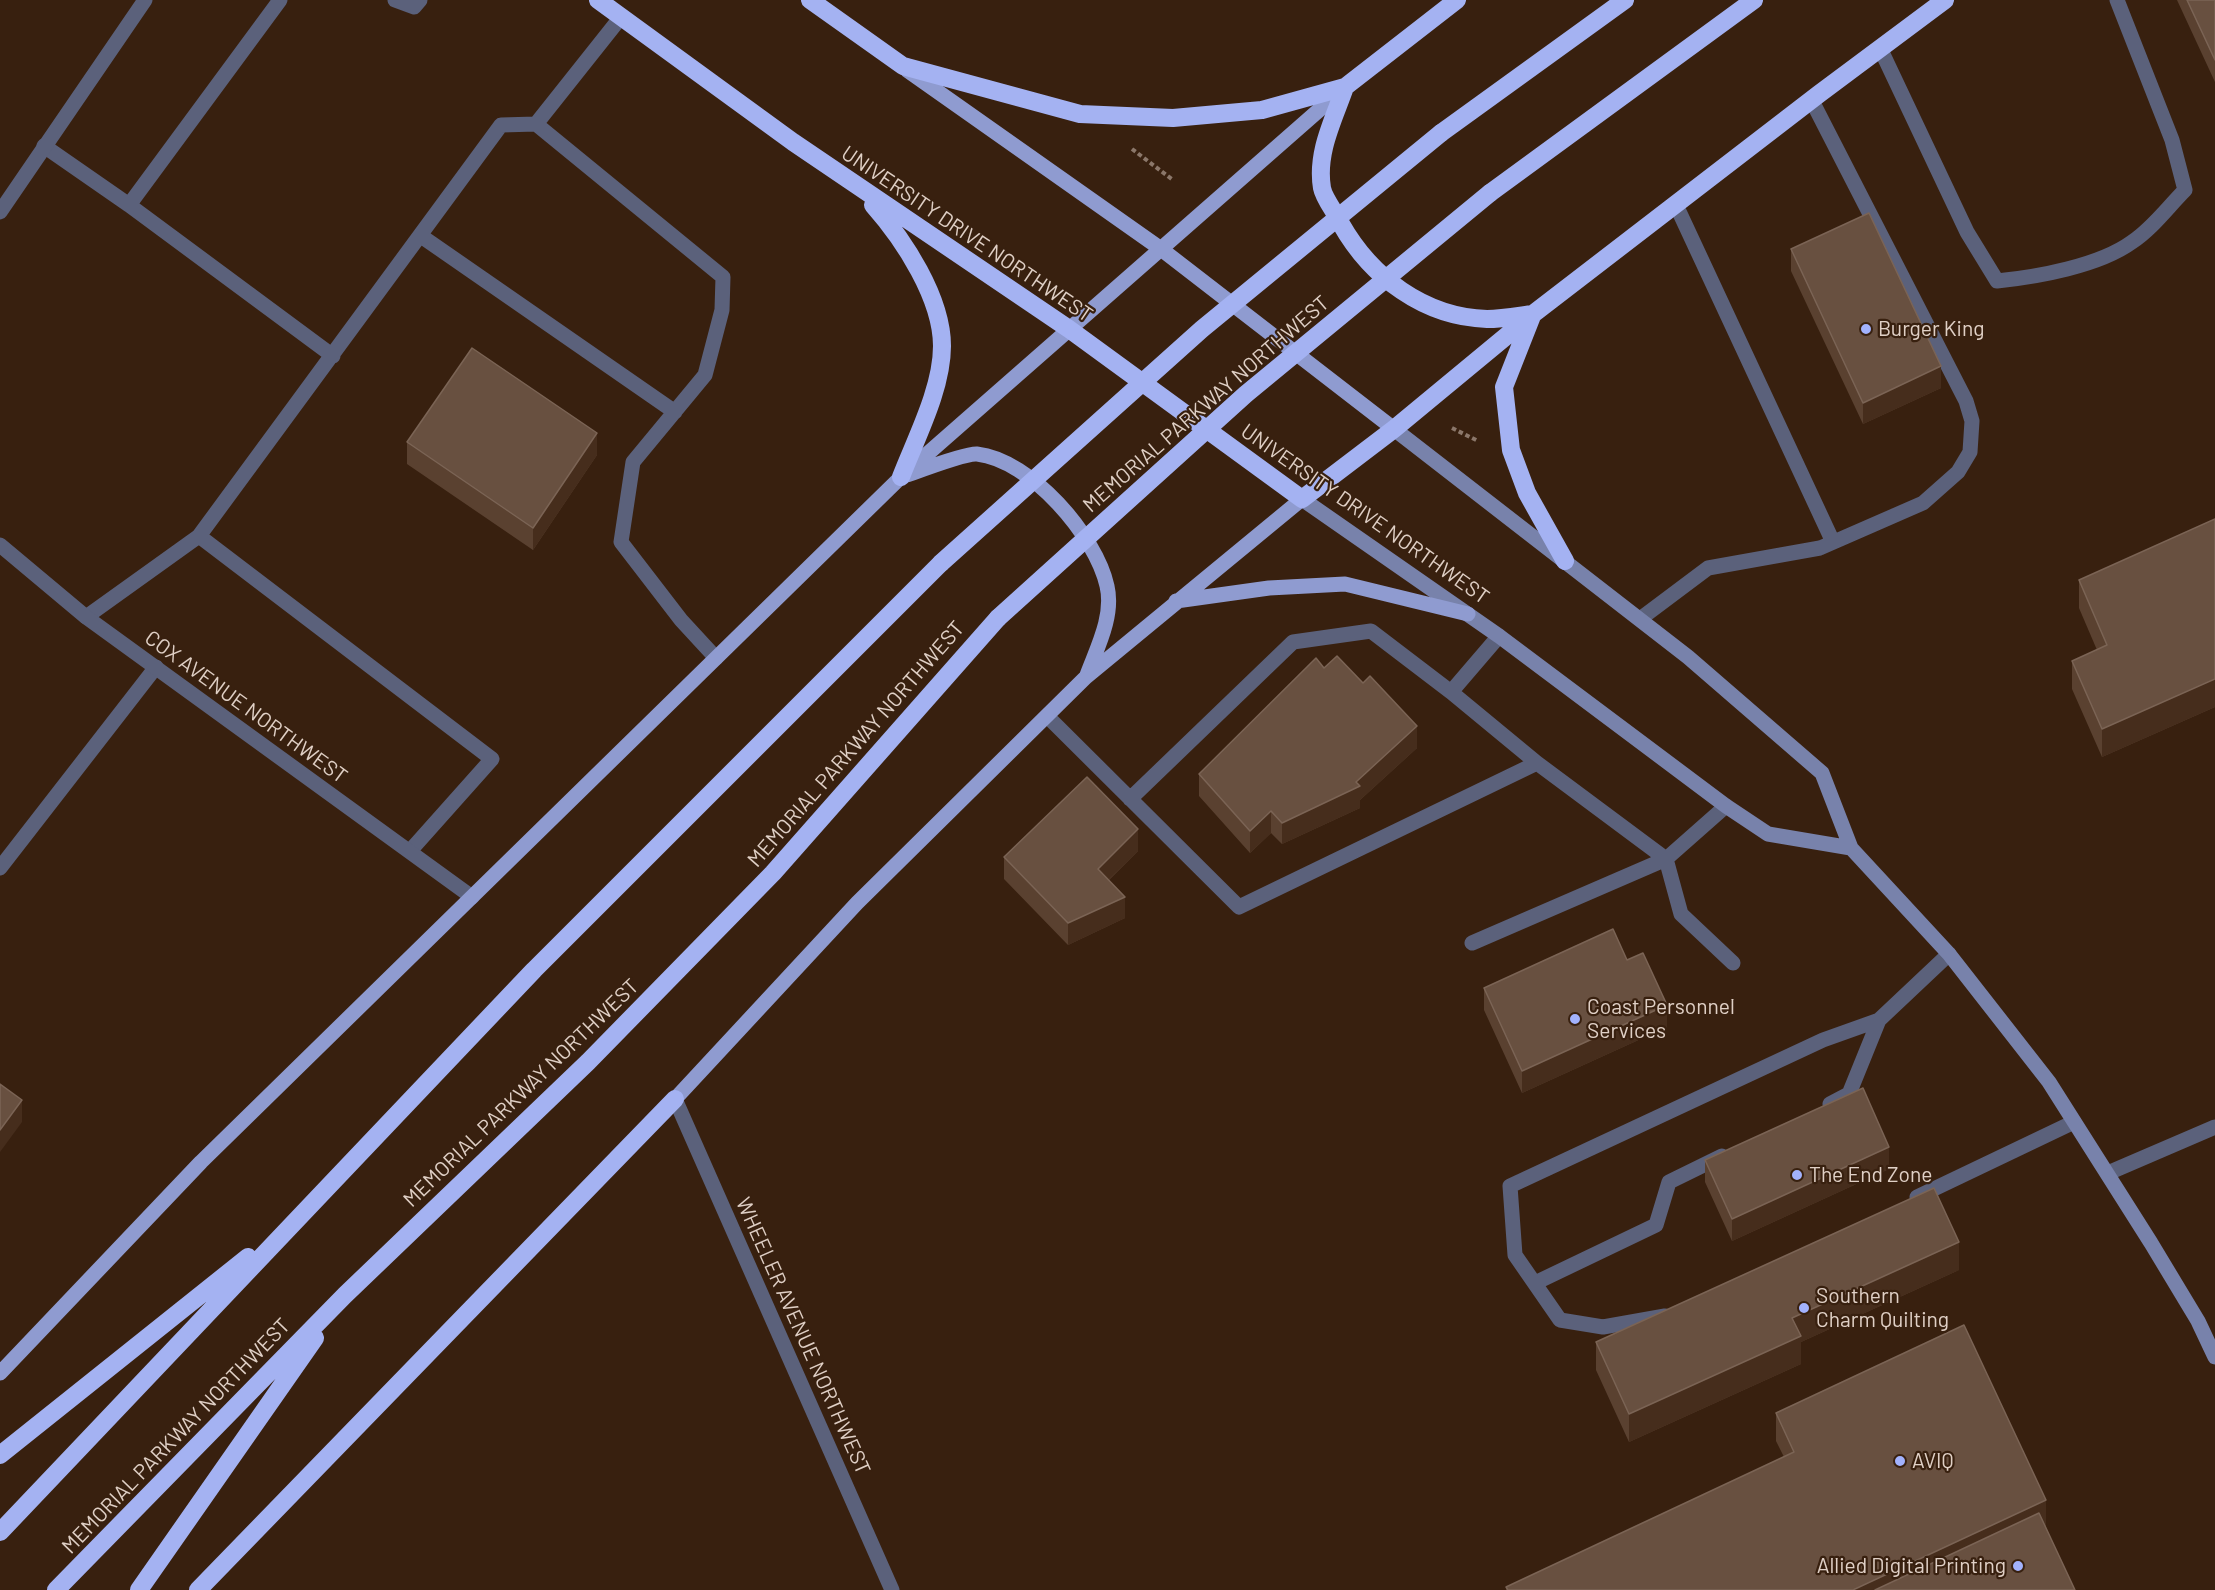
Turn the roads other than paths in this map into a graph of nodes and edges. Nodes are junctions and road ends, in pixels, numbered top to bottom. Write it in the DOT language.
graph roads {
  1 [pos="145,0"];
  2 [pos="280,0"];
  3 [pos="395,0"];
  4 [pos="420,0"];
  5 [pos="598,0"];
  6 [pos="810,0"];
  7 [pos="1457,0"];
  8 [pos="1625,0"];
  9 [pos="1754,0"];
  10 [pos="1945,0"];
  11 [pos="2117,0"];
  12 [pos="621,17"];
  13 [pos="1881,48"];
  14 [pos="903,66"];
  15 [pos="1345,87"];
  16 [pos="1812,101"];
  17 [pos="536,124"];
  18 [pos="44,146"];
  19 [pos="856,186"];
  20 [pos="129,205"];
  21 [pos="1676,205"];
  22 [pos="0,212"];
  23 [pos="421,236"];
  24 [pos="1161,249"];
  25 [pos="1533,314"];
  26 [pos="1069,329"];
  27 [pos="333,356"];
  28 [pos="675,412"];
  29 [pos="1394,429"];
  30 [pos="901,477"];
  31 [pos="1302,498"];
  32 [pos="199,536"];
  33 [pos="1833,542"];
  34 [pos="0,545"];
  35 [pos="1565,561"];
  36 [pos="1176,601"];
  37 [pos="1467,614"];
  38 [pos="86,617"];
  39 [pos="1640,619"];
  40 [pos="1499,636"];
  41 [pos="716,658"];
  42 [pos="156,667"];
  43 [pos="1086,677"];
  44 [pos="1451,692"];
  45 [pos="1047,716"];
  46 [pos="1537,763"];
  47 [pos="1130,799"];
  48 [pos="1726,806"];
  49 [pos="1851,848"];
  50 [pos="410,851"];
  51 [pos="1666,859"];
  52 [pos="0,868"];
  53 [pos="472,897"];
  54 [pos="1472,943"];
  55 [pos="1949,954"];
  56 [pos="1733,963"];
  57 [pos="1879,1020"];
  58 [pos="675,1099"];
  59 [pos="1818,1110"];
  60 [pos="2074,1122"];
  61 [pos="2215,1127"];
  62 [pos="1733,1151"];
  63 [pos="2108,1173"];
  64 [pos="1903,1204"];
  65 [pos="302,1215"];
  66 [pos="1535,1283"];
  67 [pos="345,1295"];
  68 [pos="1677,1311"];
  69 [pos="2215,1357"];
  70 [pos="0,1373"];
  71 [pos="0,1455"];
  72 [pos="0,1532"];
  73 [pos="56,1590"];
  74 [pos="139,1590"];
  75 [pos="198,1590"];
  76 [pos="892,1590"];
  1 -- 18 [label="street"];
  2 -- 20 [label="street"];
  3 -- 4 [label="street"];
  5 -- 12 [label="highway, UNIVERSITY DRIVE NORTHWEST"];
  6 -- 14 [label="highway"];
  7 -- 15 [label="highway"];
  8 -- 65 [label="highway, bridge"];
  9 -- 67 [label="highway, MEMORIAL PARKWAY NORTHWEST, bridge"];
  10 -- 13 [label="highway"];
  11 -- 13 [label="street"];
  12 -- 17 [label="street"];
  12 -- 19 [label="highway, UNIVERSITY DRIVE NORTHWEST"];
  13 -- 16 [label="highway"];
  14 -- 15 [label="highway"];
  14 -- 24 [label="main road"];
  15 -- 24 [label="main road"];
  15 -- 25 [label="highway"];
  16 -- 21 [label="highway"];
  16 -- 33 [label="street"];
  17 -- 23 [label="street"];
  17 -- 28 [label="street"];
  18 -- 20 [label="street"];
  18 -- 22 [label="street"];
  19 -- 26 [label="highway, UNIVERSITY DRIVE NORTHWEST"];
  19 -- 30 [label="highway"];
  20 -- 27 [label="street"];
  21 -- 25 [label="highway"];
  21 -- 33 [label="street"];
  23 -- 27 [label="street"];
  23 -- 28 [label="street"];
  24 -- 26 [label="main road"];
  24 -- 29 [label="main road"];
  25 -- 29 [label="highway"];
  25 -- 35 [label="highway"];
  26 -- 30 [label="main road"];
  26 -- 31 [label="highway, UNIVERSITY DRIVE NORTHWEST"];
  27 -- 32 [label="street"];
  28 -- 41 [label="street"];
  29 -- 31 [label="highway"];
  29 -- 35 [label="main road"];
  30 -- 41 [label="main road"];
  30 -- 43 [label="main road"];
  31 -- 36 [label="main road"];
  31 -- 37 [label="main road, UNIVERSITY DRIVE NORTHWEST"];
  32 -- 38 [label="street"];
  32 -- 50 [label="street"];
  33 -- 39 [label="street"];
  34 -- 38 [label="street, COX AVENUE NORTHWEST"];
  35 -- 39 [label="main road"];
  36 -- 37 [label="main road"];
  36 -- 43 [label="main road"];
  37 -- 40 [label="main road, UNIVERSITY DRIVE NORTHWEST"];
  38 -- 42 [label="street, COX AVENUE NORTHWEST"];
  39 -- 49 [label="main road"];
  40 -- 44 [label="street"];
  40 -- 48 [label="main road, UNIVERSITY DRIVE NORTHWEST"];
  41 -- 53 [label="main road"];
  42 -- 50 [label="street, COX AVENUE NORTHWEST"];
  42 -- 52 [label="street"];
  43 -- 45 [label="main road"];
  44 -- 46 [label="street"];
  44 -- 47 [label="street"];
  45 -- 47 [label="street"];
  45 -- 58 [label="main road"];
  46 -- 47 [label="street"];
  46 -- 51 [label="street"];
  48 -- 49 [label="main road, UNIVERSITY DRIVE NORTHWEST"];
  48 -- 51 [label="street"];
  49 -- 55 [label="main road"];
  50 -- 53 [label="street, COX AVENUE NORTHWEST"];
  51 -- 54 [label="street"];
  51 -- 56 [label="street"];
  53 -- 70 [label="main road"];
  55 -- 57 [label="street"];
  55 -- 60 [label="main road"];
  57 -- 59 [label="street"];
  57 -- 66 [label="street"];
  58 -- 75 [label="highway"];
  58 -- 76 [label="street, WHEELER AVENUE NORTHWEST"];
  60 -- 63 [label="main road"];
  60 -- 64 [label="street"];
  61 -- 63 [label="street"];
  62 -- 66 [label="street"];
  63 -- 69 [label="main road"];
  65 -- 71 [label="highway"];
  65 -- 72 [label="highway"];
  66 -- 68 [label="street"];
  67 -- 73 [label="highway, MEMORIAL PARKWAY NORTHWEST"];
  67 -- 74 [label="highway"];
}
